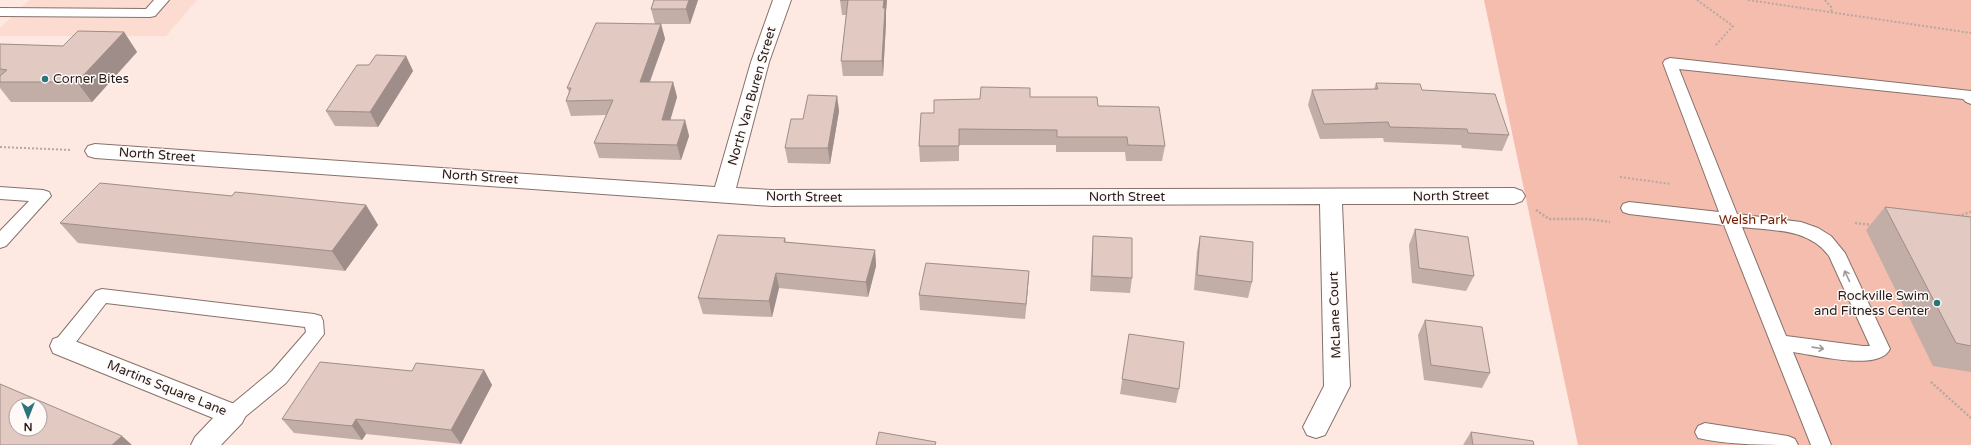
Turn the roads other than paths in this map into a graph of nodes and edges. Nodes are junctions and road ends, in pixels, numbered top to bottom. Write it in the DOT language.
graph roads {
  1 [pos="162,0"];
  2 [pos="782,0"];
  3 [pos="0,12"];
  4 [pos="1971,99"];
  5 [pos="95,151"];
  6 [pos="0,193"];
  7 [pos="724,193"];
  8 [pos="1514,196"];
  9 [pos="1331,197"];
  10 [pos="1629,208"];
  11 [pos="1730,218"];
  12 [pos="0,242"];
  13 [pos="1780,343"];
  14 [pos="62,346"];
  15 [pos="233,415"];
  16 [pos="1316,427"];
  17 [pos="1705,432"];
  18 [pos="204,445"];
  19 [pos="1788,445"];
  20 [pos="1821,445"];
  1 -- 3 [label="lane"];
  2 -- 7 [label="street, North Van Buren Street"];
  4 -- 11 [label="lane"];
  5 -- 7 [label="street, North Street"];
  6 -- 12 [label="lane"];
  7 -- 9 [label="street, North Street"];
  8 -- 9 [label="street, North Street"];
  9 -- 16 [label="street, McLane Court"];
  10 -- 11 [label="lane"];
  11 -- 13 [label="lane"];
  13 -- 11 [label="lane, one-way"];
  13 -- 20 [label="lane"];
  14 -- 15 [label="street, Martins Square Lane"];
  14 -- 15 [label="lane"];
  15 -- 18 [label="street, Martins Square Lane"];
  17 -- 19 [label="lane"];
}
